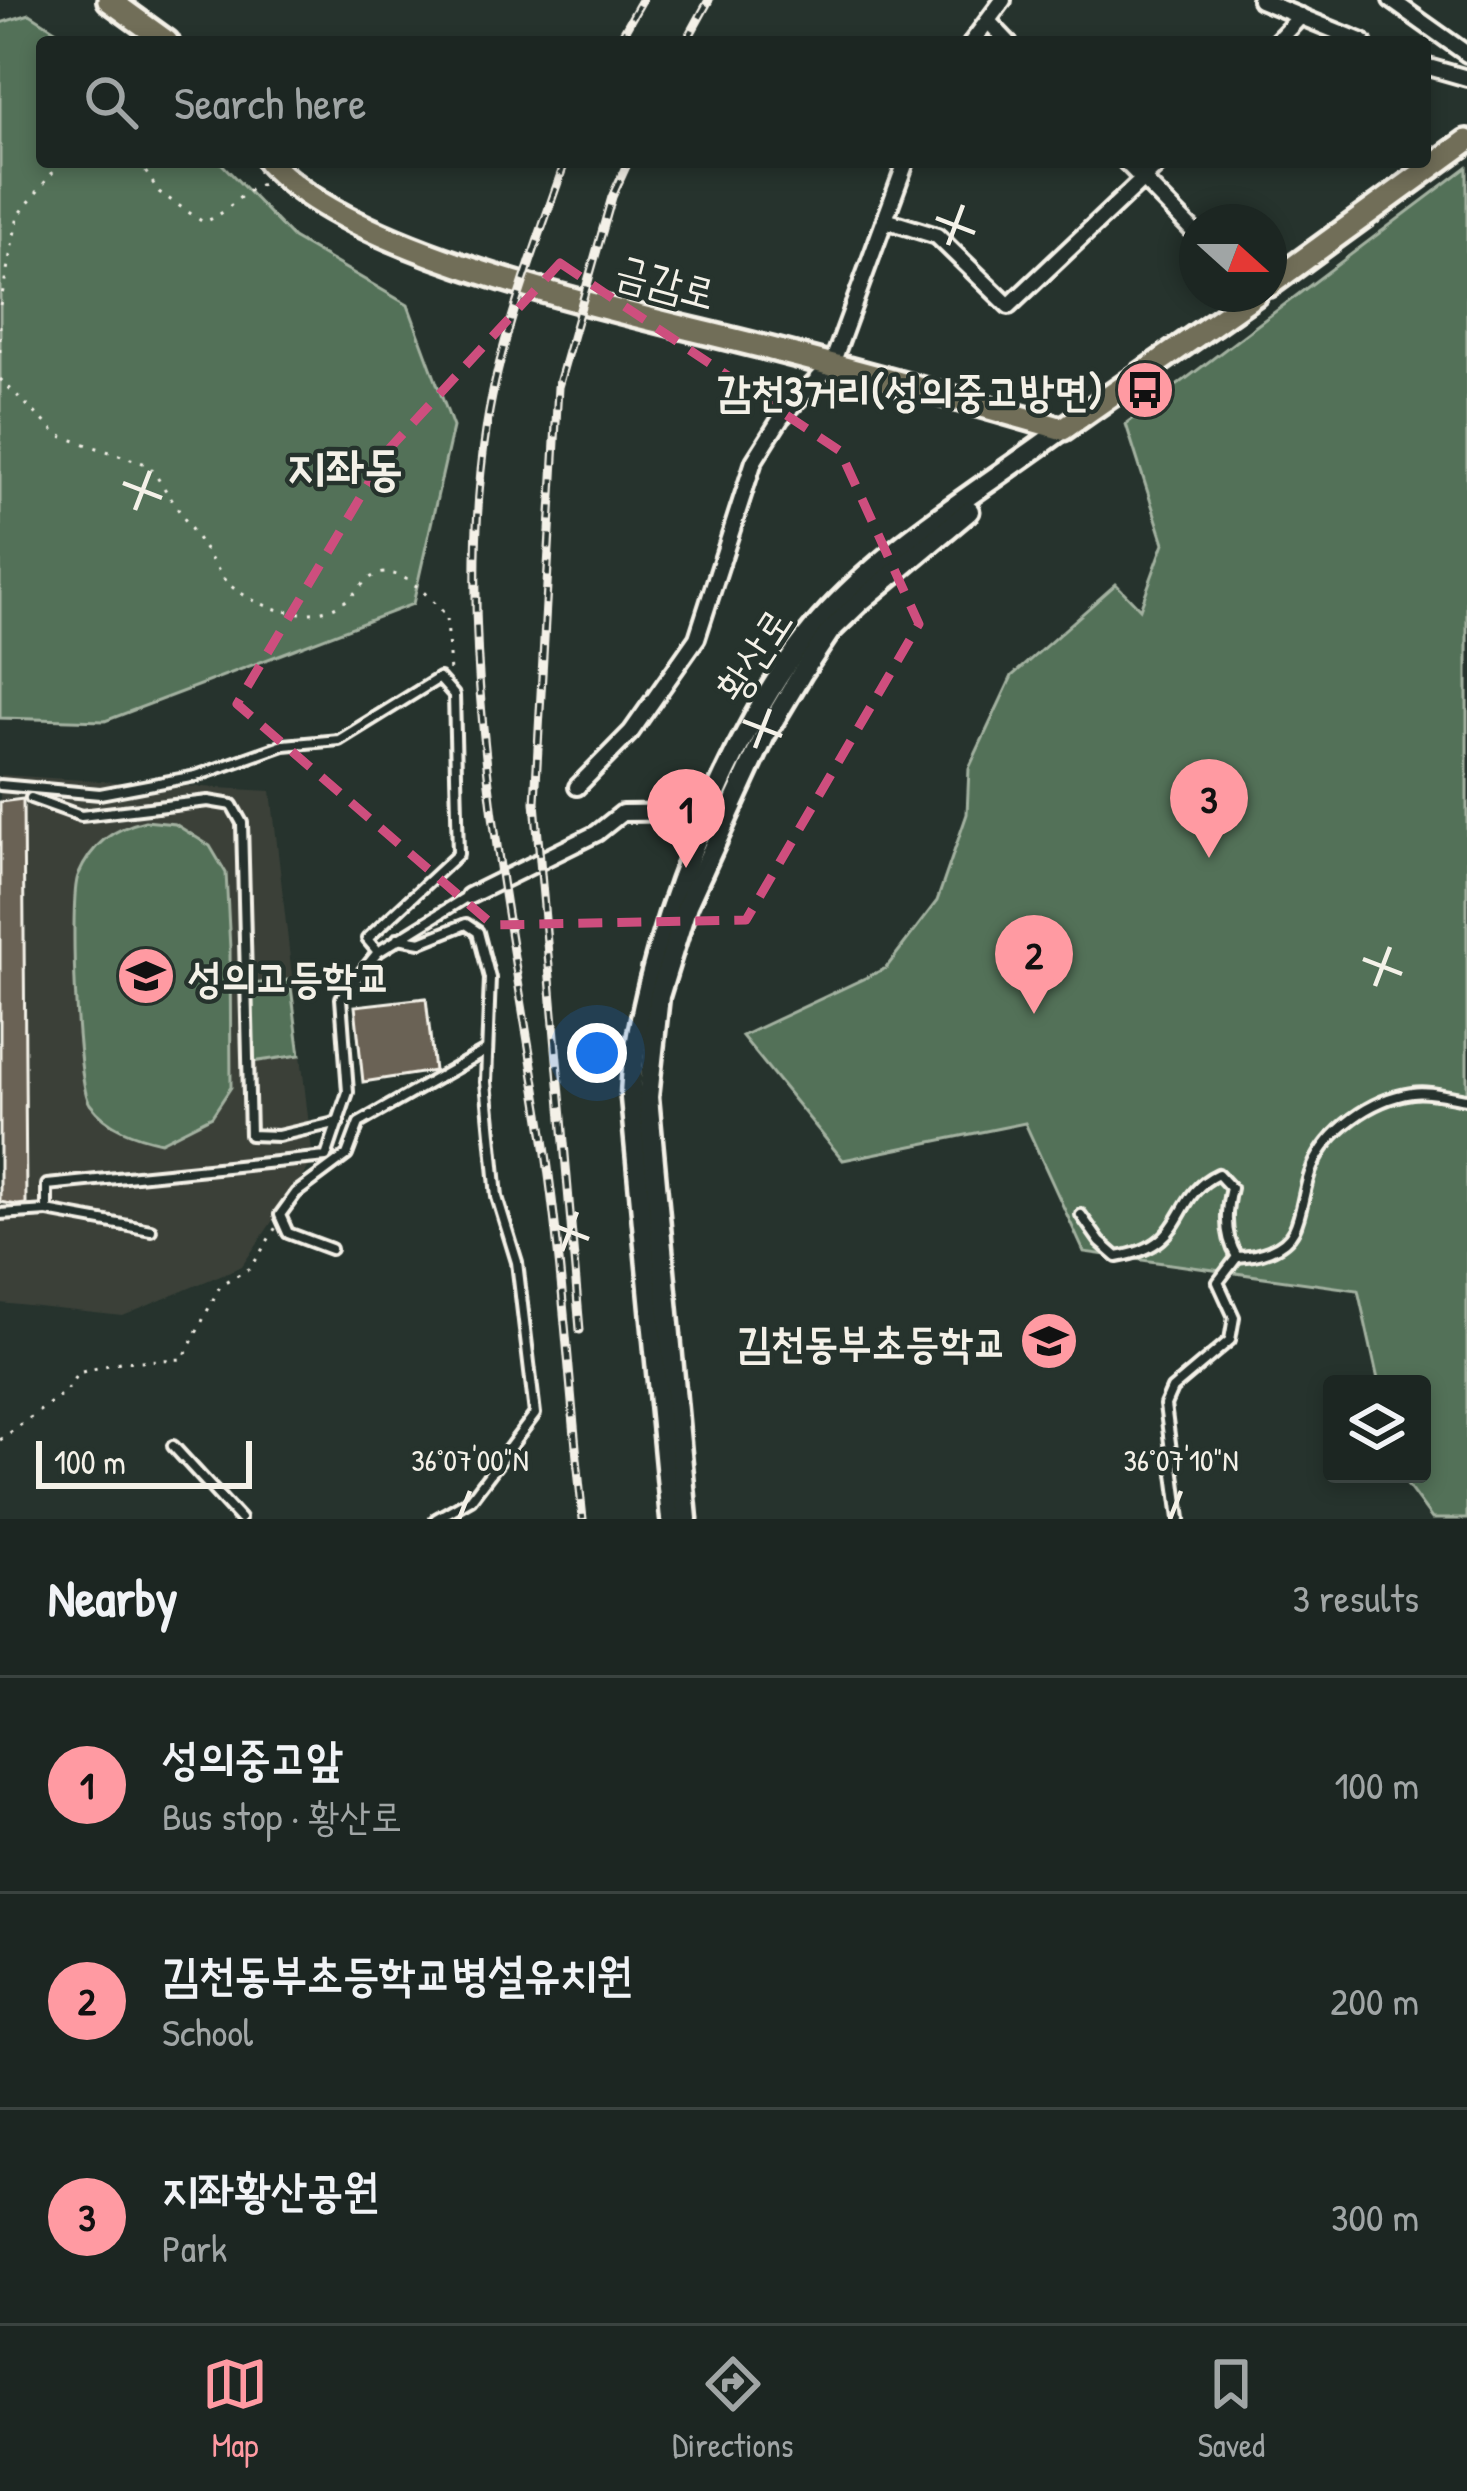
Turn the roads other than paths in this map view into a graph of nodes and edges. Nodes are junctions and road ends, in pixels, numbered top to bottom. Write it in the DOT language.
graph roads {
  1 [pos="109,0"];
  2 [pos="1003,0"];
  3 [pos="1260,0"];
  4 [pos="1391,0"];
  5 [pos="1301,16"];
  6 [pos="988,21"];
  7 [pos="159,36"];
  8 [pos="977,36"];
  9 [pos="1002,36"];
  10 [pos="1282,36"];
  11 [pos="1349,36"];
  12 [pos="1467,54"];
  13 [pos="1431,68"];
  14 [pos="1467,78"];
  15 [pos="1467,142"];
  16 [pos="903,168"];
  17 [pos="1132,168"];
  18 [pos="1155,168"];
  19 [pos="276,170"];
  20 [pos="1143,180"];
  21 [pos="1179,217"];
  22 [pos="885,220"];
  23 [pos="1287,272"];
  24 [pos="1230,312"];
  25 [pos="832,364"];
  26 [pos="1064,429"];
  27 [pos="0,785"];
  28 [pos="577,787"];
  29 [pos="32,799"];
  30 [pos="711,812"];
  31 [pos="469,896"];
  32 [pos="398,938"];
  33 [pos="378,952"];
  34 [pos="487,1050"];
  35 [pos="1467,1099"];
  36 [pos="340,1122"];
  37 [pos="47,1211"];
  38 [pos="0,1214"];
  39 [pos="1082,1215"];
  40 [pos="151,1230"];
  41 [pos="331,1249"];
  42 [pos="1238,1257"];
  43 [pos="173,1446"];
  44 [pos="240,1519"];
  45 [pos="436,1519"];
  46 [pos="671,1519"];
  47 [pos="687,1519"];
  48 [pos="1180,1519"];
  1 -- 7 [label="main road"];
  2 -- 6 [label="street"];
  3 -- 5 [label="street"];
  4 -- 12 [label="street"];
  5 -- 10 [label="street"];
  5 -- 11 [label="street"];
  6 -- 8 [label="street"];
  6 -- 9 [label="street"];
  13 -- 14 [label="street"];
  15 -- 23 [label="main road"];
  16 -- 22 [label="street"];
  17 -- 20 [label="street"];
  18 -- 20 [label="street"];
  19 -- 25 [label="main road, 금감로"];
  20 -- 21 [label="street"];
  20 -- 22 [label="street"];
  22 -- 25 [label="street"];
  24 -- 26 [label="main road, 황산로"];
  25 -- 26 [label="main road, 금감로"];
  25 -- 28 [label="street"];
  26 -- 30 [label="street, 황산로"];
  26 -- 47 [label="street, 황산로"];
  27 -- 33 [label="lane"];
  29 -- 36 [label="lane"];
  30 -- 31 [label="street"];
  30 -- 46 [label="street, 황산로"];
  31 -- 32 [label="lane"];
  32 -- 33 [label="lane"];
  32 -- 34 [label="lane"];
  33 -- 36 [label="lane"];
  34 -- 41 [label="lane"];
  34 -- 45 [label="lane"];
  35 -- 42 [label="lane"];
  36 -- 37 [label="lane"];
  37 -- 38 [label="lane"];
  37 -- 40 [label="lane"];
  39 -- 42 [label="lane"];
  42 -- 48 [label="lane"];
  43 -- 44 [label="lane"];
}
